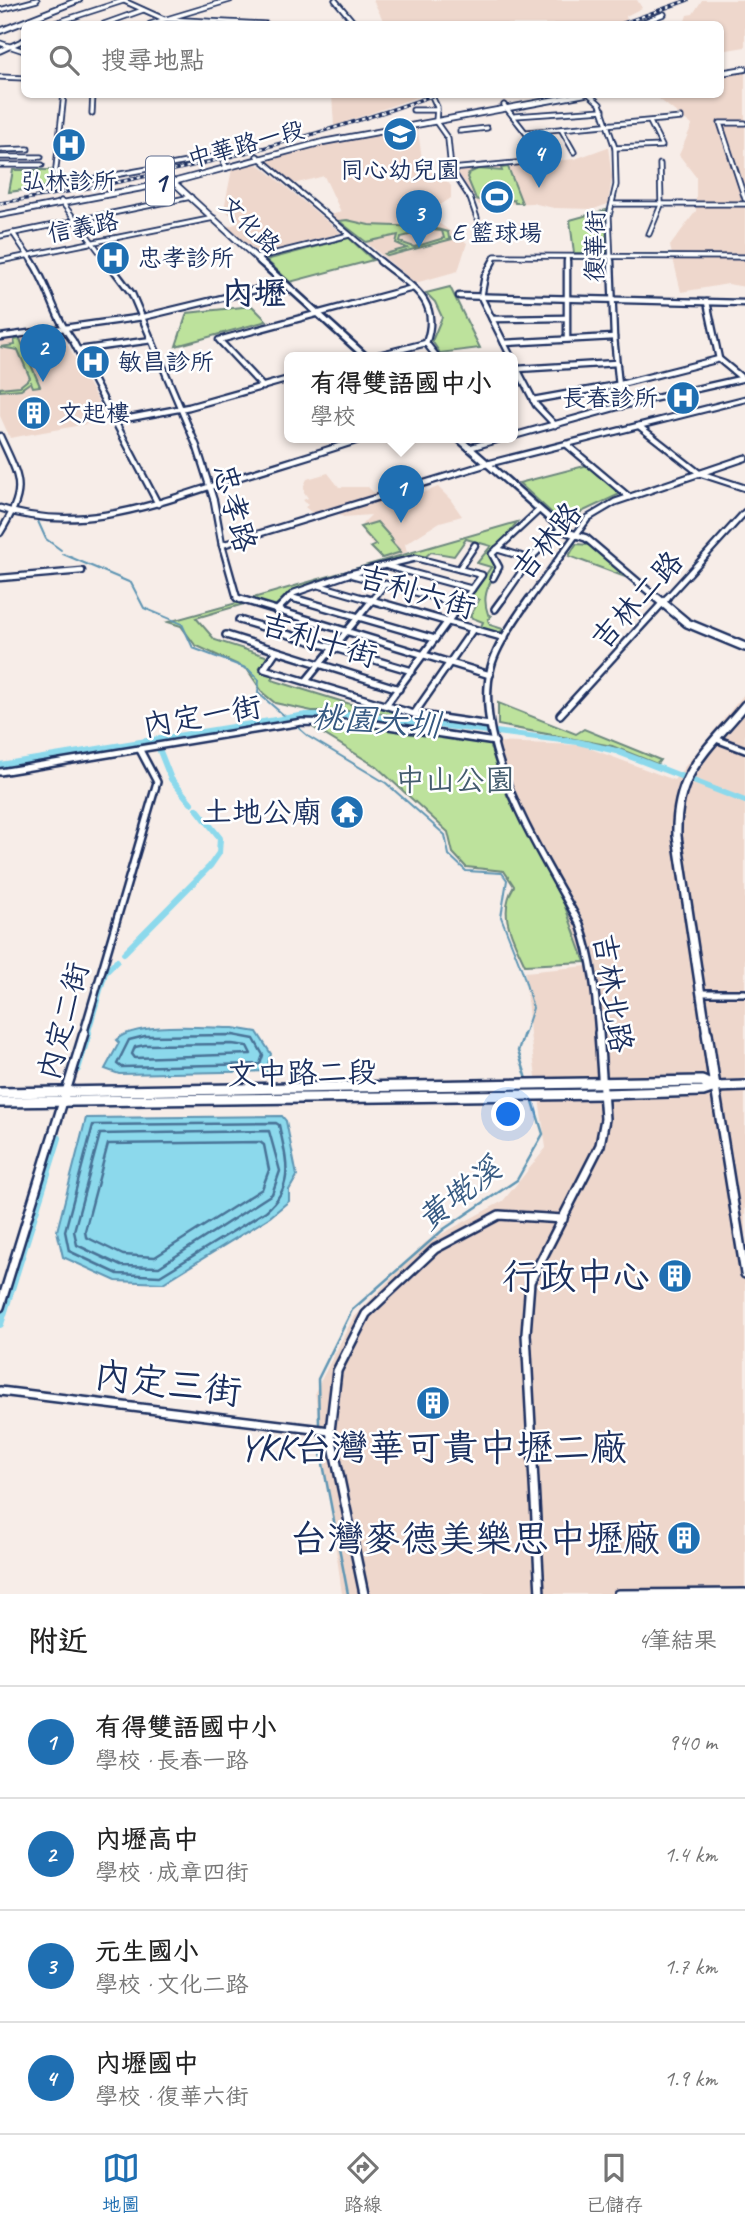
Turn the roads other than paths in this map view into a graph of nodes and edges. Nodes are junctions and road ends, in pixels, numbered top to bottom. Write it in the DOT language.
graph roads {
  1 [pos="37,0"];
  2 [pos="71,0"];
  3 [pos="79,0"];
  4 [pos="122,0"];
  5 [pos="230,0"];
  6 [pos="335,0"];
  7 [pos="0,10"];
  8 [pos="143,10"];
  9 [pos="664,14"];
  10 [pos="164,19"];
  11 [pos="187,20"];
  12 [pos="26,21"];
  13 [pos="27,21"];
  14 [pos="61,21"];
  15 [pos="112,21"];
  16 [pos="158,21"];
  17 [pos="206,21"];
  18 [pos="352,21"];
  19 [pos="646,21"];
  20 [pos="20,24"];
  21 [pos="0,30"];
  22 [pos="21,42"];
  23 [pos="0,43"];
  24 [pos="10,47"];
  25 [pos="21,50"];
  26 [pos="0,51"];
  27 [pos="745,67"];
  28 [pos="724,70"];
  29 [pos="0,77"];
  30 [pos="21,78"];
  31 [pos="64,98"];
  32 [pos="93,98"];
  33 [pos="433,98"];
  34 [pos="546,98"];
  35 [pos="560,98"];
  36 [pos="591,98"];
  37 [pos="505,106"];
  38 [pos="413,110"];
  39 [pos="603,110"];
  40 [pos="92,113"];
  41 [pos="438,115"];
  42 [pos="515,116"];
  43 [pos="681,118"];
  44 [pos="650,122"];
  45 [pos="745,123"];
  46 [pos="609,125"];
  47 [pos="487,128"];
  48 [pos="561,129"];
  49 [pos="460,131"];
  50 [pos="527,132"];
  51 [pos="615,148"];
  52 [pos="28,149"];
  53 [pos="0,150"];
  54 [pos="575,152"];
  55 [pos="0,157"];
  56 [pos="41,157"];
  57 [pos="258,158"];
  58 [pos="660,164"];
  59 [pos="0,165"];
  60 [pos="41,165"];
  61 [pos="226,166"];
  62 [pos="451,169"];
  63 [pos="172,180"];
  64 [pos="191,197"];
  65 [pos="62,202"];
  66 [pos="745,202"];
  67 [pos="612,204"];
  68 [pos="661,205"];
  69 [pos="0,214"];
  70 [pos="214,218"];
  71 [pos="477,218"];
  72 [pos="77,220"];
  73 [pos="13,233"];
  74 [pos="649,234"];
  75 [pos="349,235"];
  76 [pos="0,236"];
  77 [pos="94,242"];
  78 [pos="29,256"];
  79 [pos="567,257"];
  80 [pos="611,257"];
  81 [pos="745,257"];
  82 [pos="256,258"];
  83 [pos="0,261"];
  84 [pos="284,283"];
  85 [pos="413,288"];
  86 [pos="459,296"];
  87 [pos="481,297"];
  88 [pos="567,297"];
  89 [pos="612,299"];
  90 [pos="707,302"];
  91 [pos="745,303"];
  92 [pos="315,312"];
  93 [pos="143,317"];
  94 [pos="565,318"];
  95 [pos="492,319"];
  96 [pos="64,329"];
  97 [pos="0,337"];
  98 [pos="614,337"];
  99 [pos="567,339"];
  100 [pos="152,340"];
  101 [pos="426,343"];
  102 [pos="504,343"];
  103 [pos="78,350"];
  104 [pos="362,352"];
  105 [pos="389,352"];
  106 [pos="432,352"];
  107 [pos="508,352"];
  108 [pos="719,359"];
  109 [pos="617,363"];
  110 [pos="518,369"];
  111 [pos="518,371"];
  112 [pos="743,378"];
  113 [pos="284,381"];
  114 [pos="617,385"];
  115 [pos="263,387"];
  116 [pos="533,400"];
  117 [pos="745,400"];
  118 [pos="621,406"];
  119 [pos="181,409"];
  120 [pos="114,421"];
  121 [pos="555,425"];
  122 [pos="639,426"];
  123 [pos="518,435"];
  124 [pos="0,436"];
  125 [pos="349,443"];
  126 [pos="464,443"];
  127 [pos="483,443"];
  128 [pos="566,444"];
  129 [pos="469,448"];
  130 [pos="745,458"];
  131 [pos="487,464"];
  132 [pos="699,472"];
  133 [pos="209,487"];
  134 [pos="745,488"];
  135 [pos="629,496"];
  136 [pos="158,504"];
  137 [pos="0,508"];
  138 [pos="539,510"];
  139 [pos="745,512"];
  140 [pos="13,513"];
  141 [pos="561,528"];
  142 [pos="0,533"];
  143 [pos="574,534"];
  144 [pos="222,545"];
  145 [pos="475,545"];
  146 [pos="497,550"];
  147 [pos="530,559"];
  148 [pos="385,565"];
  149 [pos="459,569"];
  150 [pos="82,571"];
  151 [pos="349,574"];
  152 [pos="482,575"];
  153 [pos="0,578"];
  154 [pos="493,578"];
  155 [pos="386,584"];
  156 [pos="318,585"];
  157 [pos="472,589"];
  158 [pos="289,597"];
  159 [pos="371,600"];
  160 [pos="662,603"];
  161 [pos="460,604"];
  162 [pos="495,609"];
  163 [pos="276,611"];
  164 [pos="359,616"];
  165 [pos="239,620"];
  166 [pos="448,622"];
  167 [pos="473,629"];
  168 [pos="347,632"];
  169 [pos="226,635"];
  170 [pos="505,638"];
  171 [pos="435,639"];
  172 [pos="334,647"];
  173 [pos="745,647"];
  174 [pos="276,651"];
  175 [pos="424,653"];
  176 [pos="452,662"];
  177 [pos="320,664"];
  178 [pos="412,671"];
  179 [pos="490,675"];
  180 [pos="306,681"];
  181 [pos="399,689"];
  182 [pos="386,705"];
  183 [pos="745,705"];
  184 [pos="414,714"];
  185 [pos="560,715"];
  186 [pos="302,722"];
  187 [pos="492,733"];
  188 [pos="716,740"];
  189 [pos="140,750"];
  190 [pos="745,750"];
  191 [pos="0,772"];
  192 [pos="701,993"];
  193 [pos="745,993"];
  194 [pos="603,1083"];
  195 [pos="745,1086"];
  196 [pos="715,1087"];
  197 [pos="0,1093"];
  198 [pos="604,1094"];
  199 [pos="66,1097"];
  200 [pos="0,1102"];
  201 [pos="564,1219"];
  202 [pos="745,1274"];
  203 [pos="0,1307"];
  204 [pos="0,1391"];
  205 [pos="330,1431"];
  206 [pos="745,1593"];
  207 [pos="364,1594"];
  208 [pos="540,1594"];
  209 [pos="618,1594"];
  1 -- 7 [label="street"];
  2 -- 12 [label="street"];
  3 -- 13 [label="street"];
  4 -- 8 [label="street"];
  4 -- 14 [label="street"];
  5 -- 10 [label="street"];
  6 -- 18 [label="street"];
  8 -- 10 [label="street"];
  8 -- 15 [label="street"];
  9 -- 19 [label="street"];
  10 -- 11 [label="street"];
  10 -- 16 [label="street"];
  11 -- 17 [label="street"];
  20 -- 21 [label="street"];
  22 -- 24 [label="street"];
  23 -- 24 [label="street"];
  24 -- 25 [label="street"];
  24 -- 26 [label="street"];
  27 -- 28 [label="main road"];
  29 -- 30 [label="street"];
  31 -- 61 [label="street"];
  32 -- 40 [label="street"];
  33 -- 41 [label="street"];
  34 -- 37 [label="main road, 中華路一段 / 1"];
  35 -- 37 [label="main road, 中華路一段 / 1"];
  36 -- 39 [label="street, 復華街"];
  37 -- 41 [label="main road, 中華路一段 / 1"];
  37 -- 42 [label="street"];
  38 -- 41 [label="street"];
  39 -- 42 [label="street"];
  39 -- 46 [label="street, 復華街"];
  41 -- 57 [label="main road, 中華路一段 / 1"];
  41 -- 62 [label="street"];
  42 -- 50 [label="street"];
  43 -- 44 [label="street"];
  44 -- 46 [label="street"];
  44 -- 51 [label="street"];
  45 -- 66 [label="street"];
  46 -- 48 [label="street"];
  46 -- 51 [label="street, 復華街"];
  47 -- 49 [label="street"];
  48 -- 50 [label="street"];
  48 -- 54 [label="street"];
  50 -- 62 [label="street"];
  51 -- 67 [label="street, 復華街"];
  52 -- 53 [label="street"];
  55 -- 56 [label="street"];
  57 -- 61 [label="main road, 中華路一段 / 1"];
  57 -- 75 [label="street"];
  58 -- 68 [label="street"];
  59 -- 60 [label="street"];
  61 -- 63 [label="main road, 中華路一段 / 1"];
  62 -- 71 [label="street"];
  63 -- 64 [label="street, 文化路"];
  63 -- 65 [label="main road, 中華路一段 / 1"];
  64 -- 70 [label="street, 文化路"];
  64 -- 72 [label="street"];
  65 -- 69 [label="main road, 中華路一段 / 1"];
  65 -- 72 [label="street, 忠孝路"];
  66 -- 68 [label="street"];
  67 -- 68 [label="street"];
  67 -- 80 [label="street, 復華街"];
  68 -- 74 [label="street"];
  70 -- 77 [label="street, 信義路"];
  70 -- 82 [label="street, 文化路"];
  72 -- 73 [label="street"];
  72 -- 77 [label="street, 忠孝路"];
  73 -- 76 [label="street"];
  73 -- 78 [label="street"];
  75 -- 82 [label="street"];
  75 -- 85 [label="street"];
  77 -- 78 [label="street, 信義路"];
  77 -- 93 [label="street, 忠孝路"];
  78 -- 83 [label="street, 信義路"];
  78 -- 96 [label="street"];
  79 -- 80 [label="street"];
  79 -- 87 [label="street"];
  79 -- 88 [label="street"];
  80 -- 81 [label="street"];
  80 -- 89 [label="street, 復華街"];
  82 -- 84 [label="street, 文化路"];
  84 -- 92 [label="street, 文化路"];
  84 -- 93 [label="street"];
  85 -- 92 [label="street"];
  85 -- 101 [label="street"];
  86 -- 87 [label="street"];
  87 -- 88 [label="street"];
  87 -- 95 [label="street"];
  88 -- 89 [label="street"];
  88 -- 94 [label="street"];
  89 -- 90 [label="street"];
  89 -- 98 [label="street, 復華街"];
  90 -- 91 [label="street"];
  90 -- 108 [label="street"];
  92 -- 104 [label="street, 文化路"];
  92 -- 115 [label="street"];
  93 -- 96 [label="street"];
  93 -- 100 [label="street, 忠孝路"];
  94 -- 95 [label="street"];
  94 -- 99 [label="street"];
  95 -- 102 [label="street"];
  96 -- 97 [label="street"];
  96 -- 103 [label="street"];
  98 -- 99 [label="street"];
  98 -- 109 [label="street, 復華街"];
  99 -- 102 [label="street"];
  100 -- 103 [label="street"];
  100 -- 119 [label="street, 忠孝路"];
  101 -- 105 [label="street"];
  101 -- 106 [label="street"];
  102 -- 107 [label="street"];
  103 -- 120 [label="street"];
  108 -- 112 [label="street"];
  108 -- 114 [label="street"];
  109 -- 110 [label="street"];
  109 -- 114 [label="street, 復華街"];
  111 -- 116 [label="street"];
  112 -- 118 [label="street"];
  113 -- 115 [label="street"];
  114 -- 116 [label="street"];
  114 -- 118 [label="street, 復華街"];
  115 -- 119 [label="street"];
  116 -- 121 [label="street"];
  117 -- 122 [label="street"];
  118 -- 121 [label="street"];
  119 -- 120 [label="street"];
  119 -- 133 [label="street, 忠孝路"];
  120 -- 136 [label="street"];
  121 -- 123 [label="street"];
  122 -- 128 [label="street"];
  122 -- 132 [label="street"];
  124 -- 140 [label="street"];
  125 -- 133 [label="street"];
  126 -- 129 [label="street"];
  127 -- 129 [label="street"];
  128 -- 131 [label="street"];
  128 -- 135 [label="street"];
  129 -- 131 [label="street"];
  130 -- 132 [label="street, 吉林路"];
  131 -- 138 [label="street"];
  131 -- 144 [label="street"];
  132 -- 134 [label="street"];
  132 -- 135 [label="street, 吉林路"];
  133 -- 136 [label="street"];
  133 -- 144 [label="street, 忠孝路"];
  135 -- 143 [label="street, 吉林路"];
  136 -- 140 [label="street"];
  137 -- 140 [label="street"];
  138 -- 141 [label="street"];
  138 -- 146 [label="street"];
  139 -- 160 [label="street, 吉林二路"];
  140 -- 142 [label="street"];
  141 -- 143 [label="street"];
  141 -- 147 [label="street"];
  143 -- 160 [label="street"];
  143 -- 170 [label="street, 吉林路"];
  144 -- 163 [label="street, 忠孝路"];
  145 -- 149 [label="street"];
  146 -- 147 [label="street"];
  146 -- 154 [label="street"];
  147 -- 162 [label="street"];
  148 -- 149 [label="street"];
  148 -- 151 [label="street"];
  148 -- 157 [label="street"];
  149 -- 152 [label="street"];
  150 -- 153 [label="street"];
  151 -- 155 [label="street"];
  151 -- 156 [label="street"];
  152 -- 157 [label="street"];
  155 -- 159 [label="street"];
  155 -- 161 [label="street"];
  156 -- 158 [label="street"];
  156 -- 159 [label="street, 吉利六街"];
  157 -- 161 [label="street"];
  158 -- 163 [label="street"];
  158 -- 164 [label="street"];
  159 -- 164 [label="street"];
  159 -- 166 [label="street, 吉利六街"];
  160 -- 173 [label="street"];
  160 -- 185 [label="street, 吉林二路"];
  161 -- 166 [label="street"];
  163 -- 168 [label="street, 忠孝路"];
  164 -- 168 [label="street"];
  164 -- 171 [label="street"];
  165 -- 172 [label="street"];
  166 -- 167 [label="street, 吉利六街"];
  166 -- 171 [label="street"];
  167 -- 170 [label="street, 吉利六街"];
  167 -- 176 [label="street"];
  168 -- 172 [label="street"];
  168 -- 175 [label="street, 忠孝路"];
  169 -- 174 [label="street, 吉利十街"];
  170 -- 179 [label="street, 吉林路"];
  171 -- 175 [label="street"];
  172 -- 177 [label="street"];
  172 -- 178 [label="street"];
  174 -- 177 [label="street, 吉利十街"];
  174 -- 180 [label="street"];
  175 -- 176 [label="street, 忠孝路"];
  175 -- 178 [label="street"];
  176 -- 179 [label="street, 忠孝路"];
  176 -- 184 [label="street"];
  177 -- 180 [label="street"];
  177 -- 181 [label="street, 吉利十街"];
  178 -- 181 [label="street"];
  179 -- 187 [label="street, 吉林路"];
  180 -- 182 [label="street"];
  181 -- 182 [label="street"];
  182 -- 184 [label="street"];
  183 -- 188 [label="street"];
  184 -- 187 [label="street"];
  186 -- 187 [label="street, 內定一街"];
  186 -- 189 [label="street, 內定一街"];
  187 -- 194 [label="street, 吉林北路"];
  188 -- 190 [label="street"];
  188 -- 192 [label="street"];
  189 -- 191 [label="street, 內定一街"];
  189 -- 199 [label="street, 內定二街"];
  192 -- 193 [label="street"];
  192 -- 196 [label="street"];
  194 -- 196 [label="street, 文中路二段"];
  194 -- 198 [label="street, 吉林北路"];
  194 -- 199 [label="street, 文中路二段"];
  195 -- 196 [label="street"];
  196 -- 198 [label="street, 文中路二段"];
  196 -- 202 [label="street"];
  197 -- 199 [label="street, 文中路二段"];
  198 -- 199 [label="street, 文中路二段"];
  198 -- 201 [label="street, 吉林北路"];
  199 -- 200 [label="street, 文中路二段"];
  199 -- 203 [label="street, 內定二街"];
  201 -- 205 [label="street"];
  201 -- 208 [label="street, 吉林北路"];
  204 -- 205 [label="street, 內定三街"];
  205 -- 207 [label="street"];
  206 -- 209 [label="street"];
}
